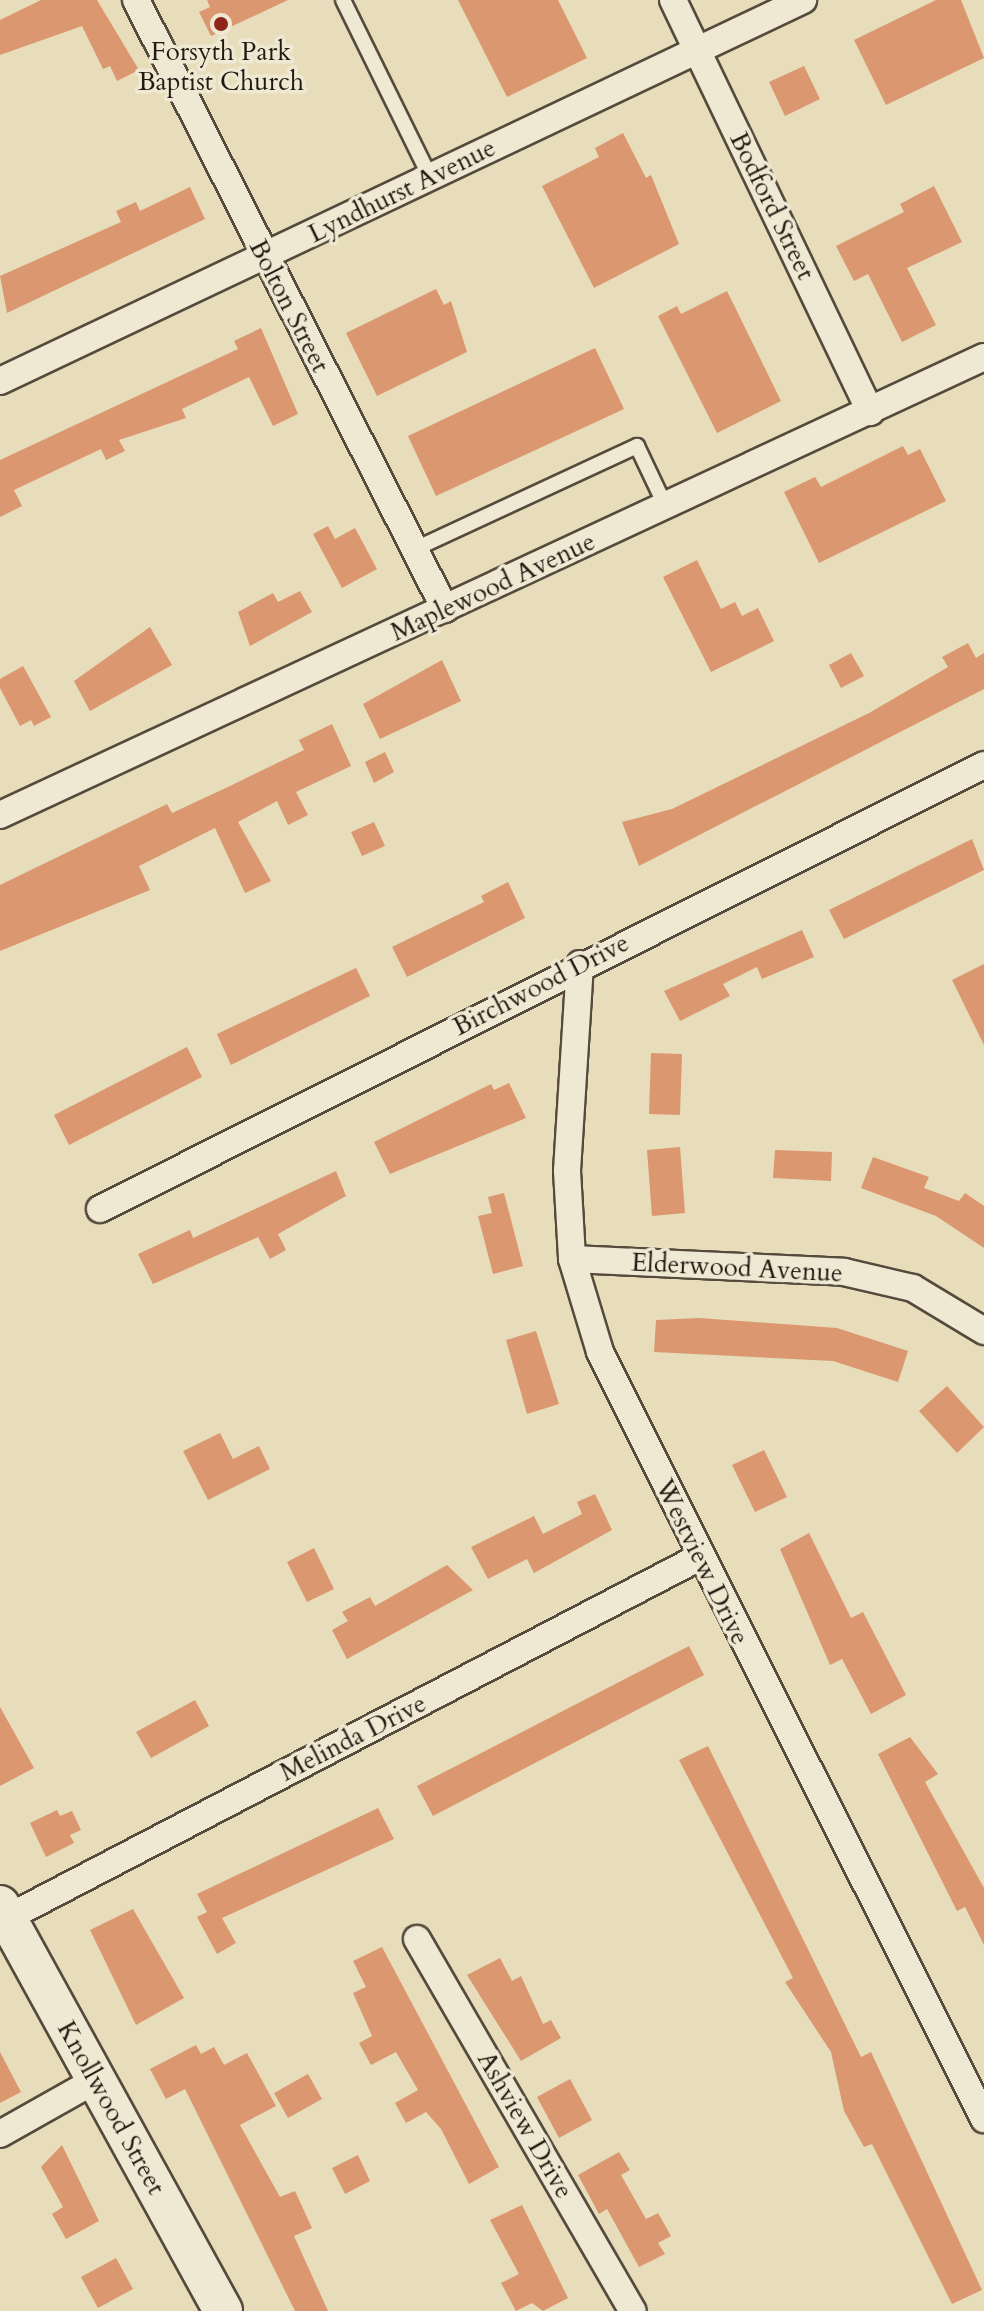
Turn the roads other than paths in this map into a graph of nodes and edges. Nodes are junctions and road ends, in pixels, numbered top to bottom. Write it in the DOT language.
graph roads {
  1 [pos="136,0"];
  2 [pos="343,0"];
  3 [pos="673,0"];
  4 [pos="803,0"];
  5 [pos="697,50"];
  6 [pos="430,177"];
  7 [pos="263,257"];
  8 [pos="984,357"];
  9 [pos="0,381"];
  10 [pos="870,412"];
  11 [pos="666,507"];
  12 [pos="415,549"];
  13 [pos="445,609"];
  14 [pos="982,770"];
  15 [pos="0,815"];
  16 [pos="580,964"];
  17 [pos="100,1209"];
  18 [pos="572,1259"];
  19 [pos="984,1331"];
  20 [pos="698,1558"];
  21 [pos="4,1911"];
  22 [pos="417,1939"];
  23 [pos="94,2081"];
  24 [pos="984,2119"];
  25 [pos="0,2134"];
  26 [pos="223,2311"];
  27 [pos="633,2311"];
  1 -- 7 [label="street, Bolton Street"];
  2 -- 6 [label="lane"];
  3 -- 5 [label="street, Bodford Street"];
  4 -- 5 [label="street, Lyndhurst Avenue"];
  5 -- 6 [label="street, Lyndhurst Avenue"];
  5 -- 10 [label="street, Bodford Street"];
  6 -- 7 [label="street, Lyndhurst Avenue"];
  7 -- 9 [label="street, Lyndhurst Avenue"];
  7 -- 12 [label="street, Bolton Street"];
  8 -- 10 [label="street, Maplewood Avenue"];
  10 -- 11 [label="street, Maplewood Avenue"];
  11 -- 12 [label="lane"];
  11 -- 13 [label="street, Maplewood Avenue"];
  12 -- 13 [label="street, Bolton Street"];
  13 -- 15 [label="street, Maplewood Avenue"];
  14 -- 16 [label="street, Birchwood Drive"];
  16 -- 17 [label="street, Birchwood Drive"];
  16 -- 18 [label="street, Westview Drive"];
  18 -- 19 [label="street, Elderwood Avenue"];
  18 -- 20 [label="street, Westview Drive"];
  20 -- 21 [label="street, Melinda Drive"];
  20 -- 24 [label="street, Westview Drive"];
  21 -- 23 [label="main road, Knollwood Street"];
  22 -- 27 [label="street, Ashview Drive"];
  23 -- 25 [label="street"];
  23 -- 26 [label="main road, Knollwood Street"];
}
